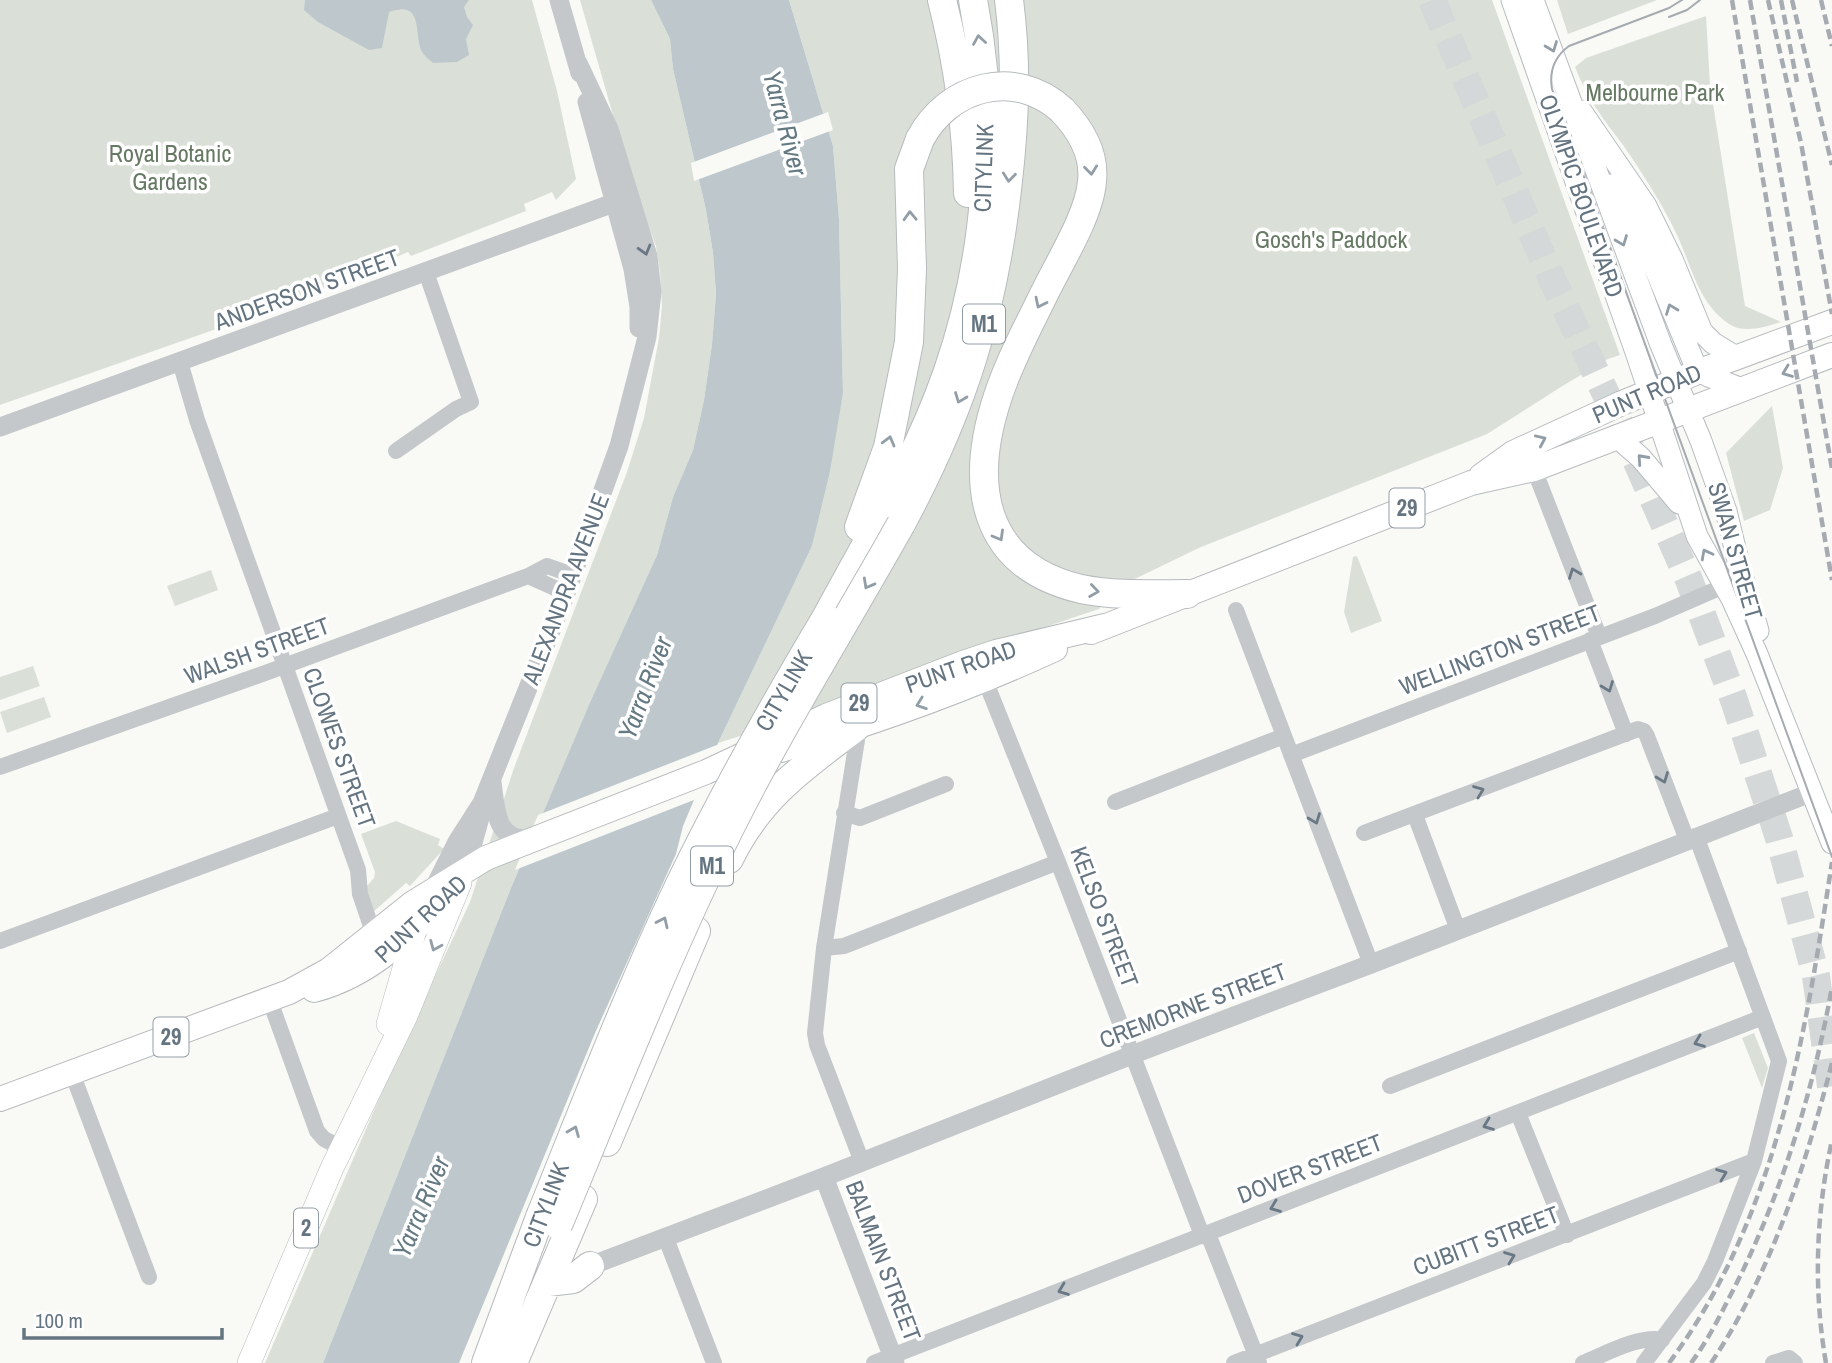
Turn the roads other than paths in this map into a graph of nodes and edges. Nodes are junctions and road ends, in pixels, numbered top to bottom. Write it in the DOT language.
graph roads {
  1 [pos="559,0"];
  2 [pos="942,0"];
  3 [pos="972,0"];
  4 [pos="1009,0"];
  5 [pos="1511,0"];
  6 [pos="1533,0"];
  7 [pos="1543,89"];
  8 [pos="1570,95"];
  9 [pos="1589,155"];
  10 [pos="1616,160"];
  11 [pos="1571,172"];
  12 [pos="622,200"];
  13 [pos="426,272"];
  14 [pos="1832,322"];
  15 [pos="1832,355"];
  16 [pos="1736,357"];
  17 [pos="175,364"];
  18 [pos="1699,371"];
  19 [pos="948,373"];
  20 [pos="1676,380"];
  21 [pos="1742,389"];
  22 [pos="1649,391"];
  23 [pos="1689,410"];
  24 [pos="1658,421"];
  25 [pos="0,427"];
  26 [pos="1616,436"];
  27 [pos="396,451"];
  28 [pos="1534,469"];
  29 [pos="1471,483"];
  30 [pos="883,515"];
  31 [pos="1693,526"];
  32 [pos="570,584"];
  33 [pos="1724,586"];
  34 [pos="1187,594"];
  35 [pos="1236,610"];
  36 [pos="1105,626"];
  37 [pos="1594,638"];
  38 [pos="285,666"];
  39 [pos="985,680"];
  40 [pos="1786,724"];
  41 [pos="856,727"];
  42 [pos="1626,734"];
  43 [pos="1284,736"];
  44 [pos="1291,755"];
  45 [pos="0,767"];
  46 [pos="719,767"];
  47 [pos="491,781"];
  48 [pos="946,784"];
  49 [pos="1813,792"];
  50 [pos="1115,802"];
  51 [pos="482,803"];
  52 [pos="844,814"];
  53 [pos="1416,815"];
  54 [pos="338,816"];
  55 [pos="1364,833"];
  56 [pos="1691,838"];
  57 [pos="1832,843"];
  58 [pos="506,847"];
  59 [pos="1058,862"];
  60 [pos="463,876"];
  61 [pos="433,890"];
  62 [pos="415,930"];
  63 [pos="1458,930"];
  64 [pos="374,935"];
  65 [pos="0,941"];
  66 [pos="824,948"];
  67 [pos="1739,951"];
  68 [pos="1371,964"];
  69 [pos="270,1001"];
  70 [pos="1763,1017"];
  71 [pos="1132,1055"];
  72 [pos="72,1073"];
  73 [pos="1391,1086"];
  74 [pos="366,1094"];
  75 [pos="0,1099"];
  76 [pos="1518,1113"];
  77 [pos="342,1148"];
  78 [pos="1754,1161"];
  79 [pos="862,1162"];
  80 [pos="824,1177"];
  81 [pos="549,1221"];
  82 [pos="1202,1235"];
  83 [pos="1567,1235"];
  84 [pos="665,1236"];
  85 [pos="590,1266"];
  86 [pos="149,1277"];
  87 [pos="548,1282"];
  88 [pos="1662,1340"];
  89 [pos="894,1359"];
  90 [pos="1257,1359"];
  91 [pos="1792,1361"];
  92 [pos="249,1363"];
  93 [pos="486,1363"];
  94 [pos="505,1363"];
  95 [pos="513,1363"];
  96 [pos="714,1363"];
  97 [pos="874,1363"];
  98 [pos="1234,1363"];
  99 [pos="1583,1363"];
  100 [pos="1644,1363"];
  101 [pos="1773,1363"];
  1 -- 12 [label="street, ALEXANDRA AVENUE / 2"];
  2 -- 19 [label="highway"];
  19 -- 3 [label="highway, CITYLINK / M1, one-way"];
  4 -- 30 [label="highway, M1, one-way"];
  5 -- 7 [label="main road, OLYMPIC BOULEVARD"];
  6 -- 8 [label="main road, OLYMPIC BOULEVARD, one-way"];
  7 -- 9 [label="main road"];
  7 -- 11 [label="main road, OLYMPIC BOULEVARD"];
  8 -- 9 [label="main road, OLYMPIC BOULEVARD"];
  8 -- 10 [label="main road"];
  9 -- 10 [label="main road"];
  9 -- 11 [label="main road"];
  18 -- 9 [label="main road, one-way"];
  9 -- 20 [label="main road, OLYMPIC BOULEVARD, one-way"];
  10 -- 16 [label="main road"];
  11 -- 22 [label="main road, OLYMPIC BOULEVARD"];
  12 -- 13 [label="street, ANDERSON STREET"];
  12 -- 32 [label="street, ALEXANDRA AVENUE / 2"];
  13 -- 17 [label="street, ANDERSON STREET"];
  13 -- 27 [label="street"];
  14 -- 16 [label="highway, PUNT ROAD / 29"];
  15 -- 21 [label="highway, PUNT ROAD / 29, one-way"];
  16 -- 18 [label="highway, PUNT ROAD / 29"];
  17 -- 25 [label="street, ANDERSON STREET"];
  17 -- 38 [label="street, CLOWES STREET"];
  18 -- 20 [label="highway, PUNT ROAD / 29"];
  18 -- 21 [label="main road"];
  19 -- 30 [label="highway, CITYLINK / M1"];
  20 -- 22 [label="highway, PUNT ROAD / 29"];
  20 -- 23 [label="main road, SWAN STREET"];
  21 -- 23 [label="highway, PUNT ROAD / 29"];
  22 -- 24 [label="main road, SWAN STREET"];
  29 -- 22 [label="highway, PUNT ROAD / 29, one-way"];
  23 -- 24 [label="highway, PUNT ROAD / 29"];
  23 -- 40 [label="main road, SWAN STREET"];
  24 -- 26 [label="highway, PUNT ROAD / 29"];
  24 -- 31 [label="main road, SWAN STREET"];
  26 -- 28 [label="highway, PUNT ROAD / 29"];
  31 -- 26 [label="main road, one-way"];
  28 -- 29 [label="highway, PUNT ROAD / 29"];
  37 -- 28 [label="street, one-way"];
  29 -- 34 [label="highway, PUNT ROAD / 29"];
  30 -- 34 [label="highway, one-way, bridge"];
  30 -- 81 [label="highway, M1, one-way, bridge"];
  81 -- 30 [label="highway, CITYLINK / M1, one-way, bridge"];
  33 -- 31 [label="main road, SWAN STREET, one-way"];
  32 -- 38 [label="street, WALSH STREET"];
  32 -- 47 [label="street, ALEXANDRA AVENUE / 2"];
  33 -- 37 [label="street, WELLINGTON STREET"];
  33 -- 40 [label="main road, SWAN STREET"];
  34 -- 36 [label="highway, PUNT ROAD / 29"];
  35 -- 43 [label="street"];
  36 -- 39 [label="highway, PUNT ROAD / 29"];
  36 -- 46 [label="highway, PUNT ROAD / 29"];
  37 -- 42 [label="street, one-way"];
  37 -- 44 [label="street, WELLINGTON STREET"];
  38 -- 45 [label="street, WALSH STREET"];
  38 -- 54 [label="street, CLOWES STREET"];
  39 -- 41 [label="highway, PUNT ROAD / 29, one-way"];
  39 -- 59 [label="street, KELSO STREET"];
  40 -- 49 [label="main road, SWAN STREET"];
  41 -- 46 [label="highway, PUNT ROAD / 29"];
  41 -- 52 [label="street"];
  41 -- 87 [label="highway"];
  53 -- 42 [label="street, one-way"];
  42 -- 56 [label="street, one-way"];
  43 -- 44 [label="street"];
  43 -- 50 [label="street"];
  44 -- 68 [label="street, one-way"];
  46 -- 58 [label="highway, PUNT ROAD / 29"];
  47 -- 51 [label="street, ALEXANDRA AVENUE / 2"];
  47 -- 58 [label="street"];
  48 -- 52 [label="street"];
  49 -- 56 [label="street, CREMORNE STREET"];
  49 -- 57 [label="main road, SWAN STREET"];
  51 -- 60 [label="street, ALEXANDRA AVENUE / 2"];
  51 -- 61 [label="street, ALEXANDRA AVENUE / 2"];
  52 -- 66 [label="street"];
  53 -- 55 [label="street"];
  53 -- 63 [label="street"];
  54 -- 64 [label="street, CLOWES STREET"];
  54 -- 65 [label="street"];
  56 -- 63 [label="street, CREMORNE STREET"];
  56 -- 67 [label="street"];
  58 -- 60 [label="highway, PUNT ROAD / 29"];
  59 -- 66 [label="street"];
  59 -- 71 [label="street, KELSO STREET"];
  60 -- 61 [label="highway, PUNT ROAD / 29"];
  60 -- 62 [label="highway, PUNT ROAD / 29"];
  60 -- 74 [label="main road, ALEXANDRA AVENUE / 2, one-way"];
  61 -- 62 [label="highway, ALEXANDRA AVENUE / 2"];
  61 -- 64 [label="highway, PUNT ROAD / 29"];
  62 -- 69 [label="highway, PUNT ROAD / 29"];
  62 -- 74 [label="main road, ALEXANDRA AVENUE / 2"];
  63 -- 68 [label="street, CREMORNE STREET"];
  64 -- 69 [label="highway, PUNT ROAD / 29"];
  66 -- 79 [label="street"];
  67 -- 70 [label="street"];
  67 -- 73 [label="street"];
  68 -- 71 [label="street, CREMORNE STREET"];
  69 -- 72 [label="highway, PUNT ROAD / 29"];
  69 -- 77 [label="street"];
  70 -- 76 [label="street, DOVER STREET, one-way"];
  70 -- 78 [label="street"];
  71 -- 79 [label="street, CREMORNE STREET"];
  71 -- 82 [label="street, KELSO STREET"];
  72 -- 75 [label="highway, PUNT ROAD / 29"];
  72 -- 86 [label="street"];
  74 -- 77 [label="main road, ALEXANDRA AVENUE / 2"];
  76 -- 82 [label="street, DOVER STREET, one-way"];
  76 -- 83 [label="street"];
  77 -- 92 [label="main road, ALEXANDRA AVENUE / 2"];
  83 -- 78 [label="street, CUBITT STREET, one-way"];
  78 -- 88 [label="street"];
  79 -- 80 [label="street, CREMORNE STREET"];
  80 -- 84 [label="street, CREMORNE STREET"];
  80 -- 89 [label="street, BALMAIN STREET"];
  81 -- 93 [label="highway, CITYLINK / M1"];
  81 -- 94 [label="highway, M1"];
  82 -- 89 [label="street, DOVER STREET, one-way"];
  82 -- 90 [label="street, KELSO STREET"];
  90 -- 83 [label="street, CUBITT STREET, one-way"];
  84 -- 85 [label="street, CREMORNE STREET"];
  84 -- 96 [label="street"];
  85 -- 87 [label="highway"];
  87 -- 95 [label="highway"];
  88 -- 99 [label="street"];
  88 -- 100 [label="street"];
  89 -- 97 [label="street, DOVER STREET"];
  90 -- 98 [label="street, CUBITT STREET"];
  91 -- 101 [label="street"];
}
